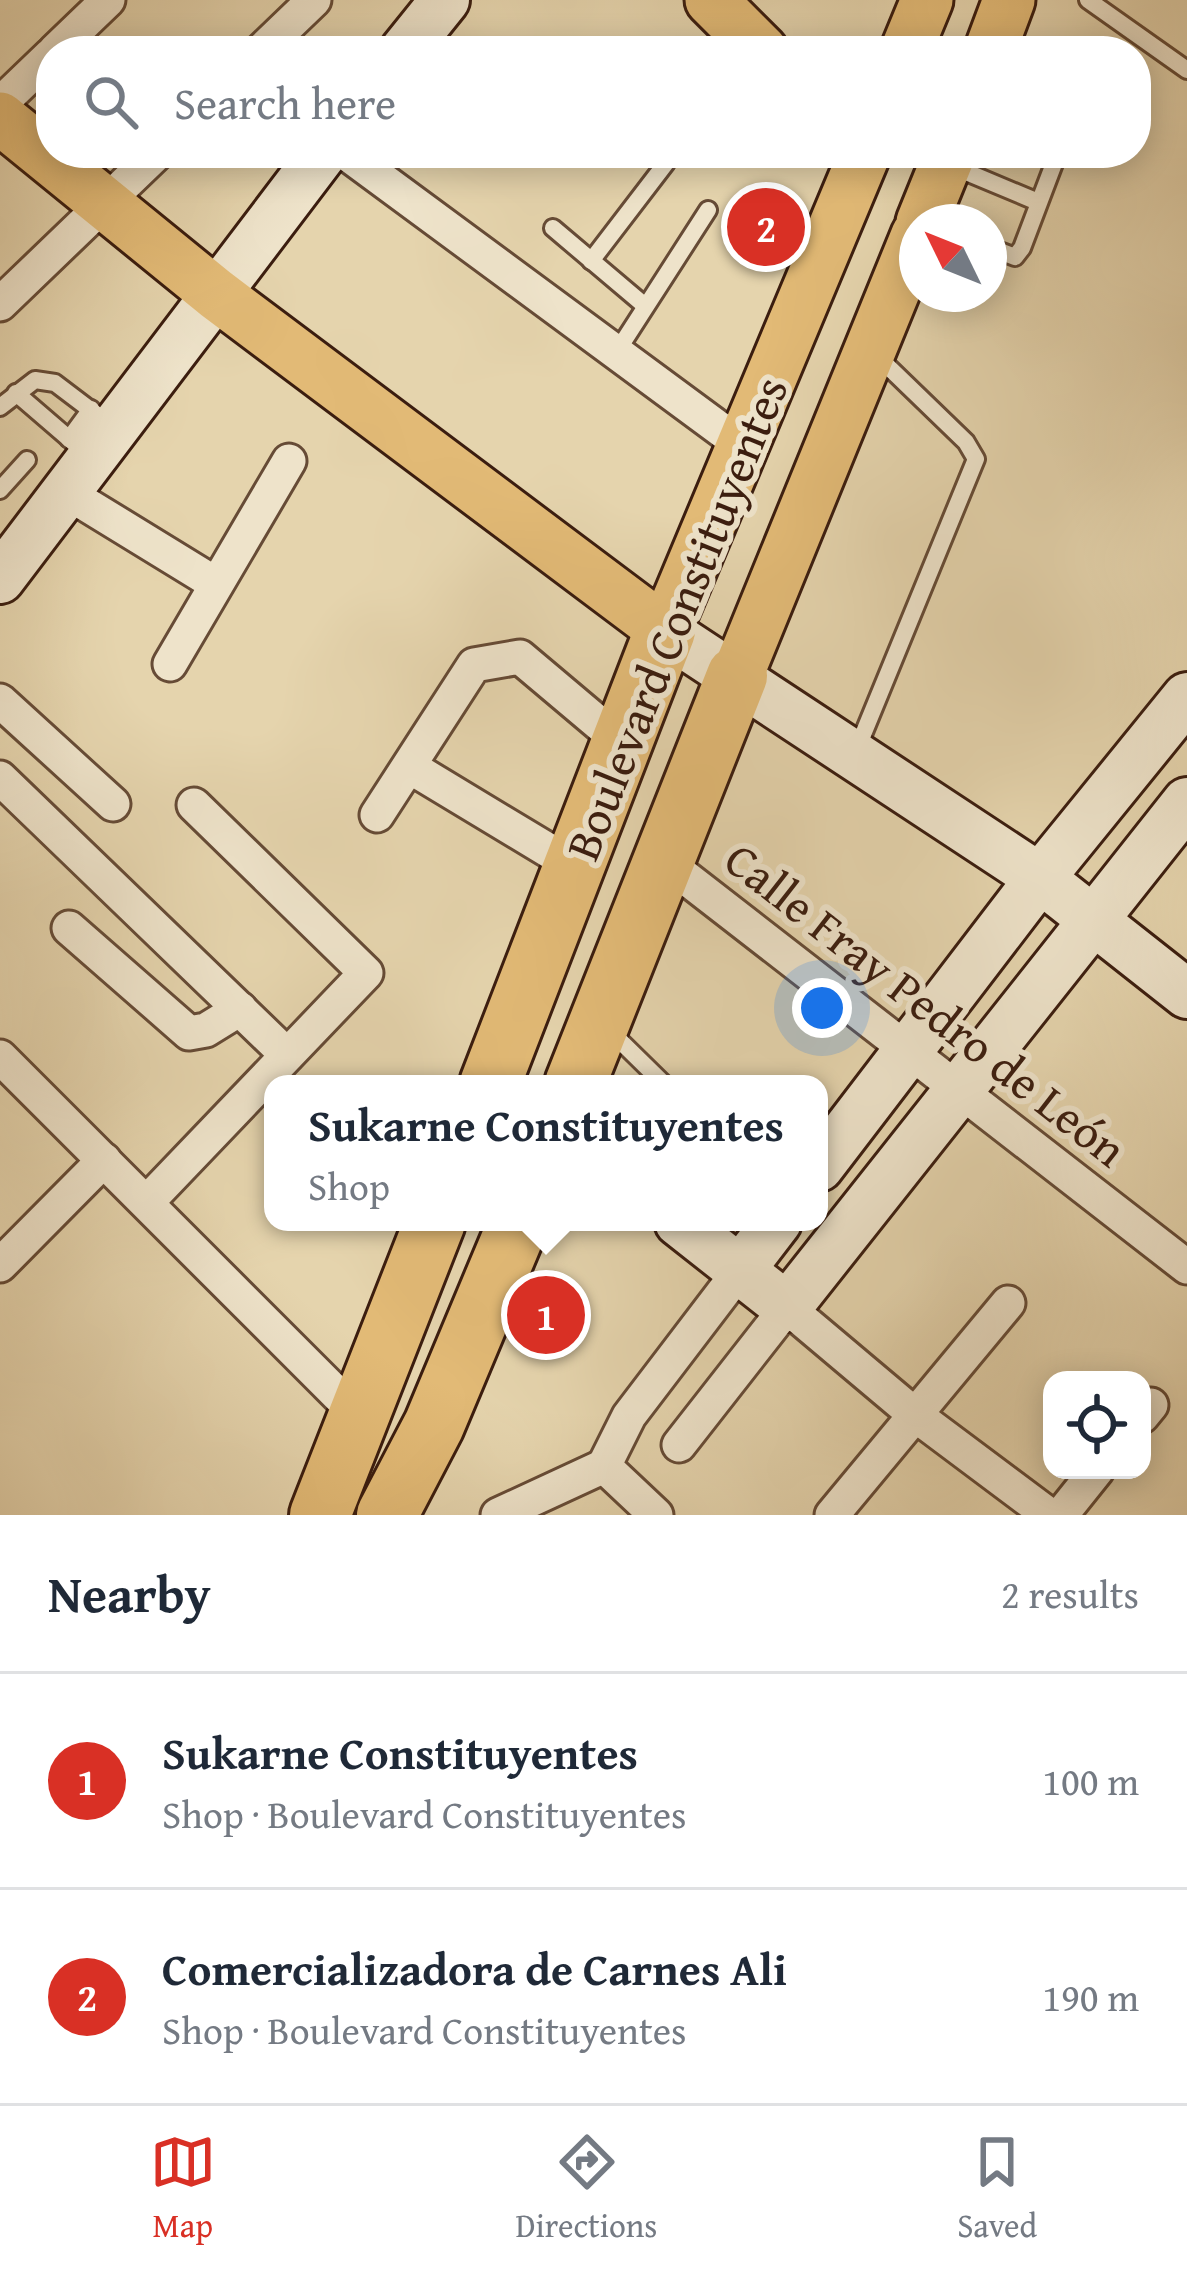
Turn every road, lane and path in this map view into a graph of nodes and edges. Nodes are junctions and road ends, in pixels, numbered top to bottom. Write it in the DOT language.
graph roads {
  1 [pos="108,0"];
  2 [pos="314,0"];
  3 [pos="445,0"];
  4 [pos="711,0"];
  5 [pos="927,0"];
  6 [pos="1088,0"];
  7 [pos="71,36"];
  8 [pos="277,36"];
  9 [pos="416,36"];
  10 [pos="747,36"];
  11 [pos="912,36"];
  12 [pos="1139,36"];
  13 [pos="1151,45"];
  14 [pos="36,69"];
  15 [pos="1187,70"];
  16 [pos="0,104"];
  17 [pos="0,118"];
  18 [pos="36,148"];
  19 [pos="59,168"];
  20 [pos="143,168"];
  21 [pos="312,168"];
  22 [pos="366,168"];
  23 [pos="662,168"];
  24 [pos="859,168"];
  25 [pos="934,168"];
  26 [pos="961,168"];
  27 [pos="1052,168"];
  28 [pos="1038,202"];
  29 [pos="926,204"];
  30 [pos="104,206"];
  31 [pos="708,210"];
  32 [pos="553,228"];
  33 [pos="1007,253"];
  34 [pos="591,261"];
  35 [pos="899,280"];
  36 [pos="216,294"];
  37 [pos="0,304"];
  38 [pos="644,305"];
  39 [pos="871,350"];
  40 [pos="616,353"];
  41 [pos="16,393"];
  42 [pos="0,407"];
  43 [pos="86,445"];
  44 [pos="743,446"];
  45 [pos="27,460"];
  46 [pos="289,461"];
  47 [pos="0,490"];
  48 [pos="5,560"];
  49 [pos="216,584"];
  50 [pos="664,631"];
  51 [pos="170,664"];
  52 [pos="737,676"];
  53 [pos="1187,697"];
  54 [pos="0,701"];
  55 [pos="622,743"];
  56 [pos="855,754"];
  57 [pos="412,768"];
  58 [pos="0,778"];
  59 [pos="1187,802"];
  60 [pos="113,804"];
  61 [pos="194,805"];
  62 [pos="377,814"];
  63 [pos="663,860"];
  64 [pos="576,867"];
  65 [pos="1040,878"];
  66 [pos="1092,919"];
  67 [pos="69,928"];
  68 [pos="1187,994"];
  69 [pos="240,1009"];
  70 [pos="600,1021"];
  71 [pos="909,1049"];
  72 [pos="287,1055"];
  73 [pos="0,1057"];
  74 [pos="268,1075"];
  75 [pos="494,1075"];
  76 [pos="579,1075"];
  77 [pos="655,1075"];
  78 [pos="264,1079"];
  79 [pos="958,1089"];
  80 [pos="828,1155"];
  81 [pos="104,1160"];
  82 [pos="148,1201"];
  83 [pos="431,1231"];
  84 [pos="515,1231"];
  85 [pos="691,1231"];
  86 [pos="770,1231"];
  87 [pos="0,1265"];
  88 [pos="1187,1267"];
  89 [pos="741,1270"];
  90 [pos="1008,1303"];
  91 [pos="787,1306"];
  92 [pos="914,1414"];
  93 [pos="358,1415"];
  94 [pos="434,1425"];
  95 [pos="679,1445"];
  96 [pos="604,1466"];
  97 [pos="1090,1479"];
  98 [pos="307,1515"];
  99 [pos="320,1515"];
  100 [pos="388,1515"];
  101 [pos="406,1515"];
  102 [pos="498,1515"];
  103 [pos="656,1515"];
  104 [pos="832,1515"];
  105 [pos="1049,1515"];
  106 [pos="1060,1515"];
  1 -- 7 [label="street"];
  2 -- 8 [label="street"];
  3 -- 9 [label="main road"];
  4 -- 10 [label="main road"];
  5 -- 11 [label="main road"];
  6 -- 12 [label="lane"];
  13 -- 15 [label="lane"];
  14 -- 16 [label="street"];
  17 -- 18 [label="main road"];
  19 -- 30 [label="main road"];
  20 -- 30 [label="street"];
  21 -- 36 [label="main road"];
  22 -- 40 [label="street"];
  23 -- 34 [label="lane"];
  24 -- 44 [label="main road, Boulevard Constituyentes"];
  25 -- 29 [label="main road"];
  26 -- 28 [label="lane"];
  27 -- 28 [label="lane"];
  28 -- 33 [label="lane"];
  30 -- 36 [label="main road"];
  30 -- 37 [label="street"];
  31 -- 38 [label="lane"];
  32 -- 34 [label="lane"];
  34 -- 38 [label="lane"];
  35 -- 39 [label="main road, Boulevard Constituyentes"];
  36 -- 43 [label="main road"];
  36 -- 50 [label="main road"];
  38 -- 40 [label="lane"];
  39 -- 52 [label="main road, Boulevard Constituyentes"];
  39 -- 56 [label="lane"];
  40 -- 44 [label="street"];
  41 -- 42 [label="lane"];
  41 -- 43 [label="lane"];
  41 -- 43 [label="lane"];
  43 -- 48 [label="main road"];
  43 -- 49 [label="street"];
  44 -- 50 [label="main road, Boulevard Constituyentes"];
  45 -- 47 [label="lane"];
  46 -- 49 [label="street"];
  49 -- 51 [label="street"];
  50 -- 52 [label="main road"];
  50 -- 55 [label="highway, Boulevard Constituyentes"];
  52 -- 56 [label="main road"];
  52 -- 63 [label="highway, Boulevard Constituyentes"];
  53 -- 65 [label="main road"];
  54 -- 60 [label="street"];
  55 -- 57 [label="street"];
  55 -- 64 [label="highway, Boulevard Constituyentes"];
  56 -- 65 [label="main road"];
  57 -- 62 [label="street"];
  57 -- 64 [label="street"];
  58 -- 69 [label="street"];
  59 -- 66 [label="main road"];
  61 -- 72 [label="street"];
  63 -- 70 [label="highway, Boulevard Constituyentes"];
  63 -- 71 [label="street, Calle Fray Pedro de León"];
  64 -- 75 [label="highway, Boulevard Constituyentes"];
  65 -- 66 [label="main road"];
  65 -- 71 [label="main road"];
  66 -- 68 [label="main road"];
  66 -- 79 [label="main road"];
  67 -- 69 [label="street"];
  69 -- 72 [label="street"];
  70 -- 76 [label="highway, Boulevard Constituyentes"];
  70 -- 77 [label="lane"];
  71 -- 79 [label="street, Calle Fray Pedro de León"];
  71 -- 80 [label="main road"];
  72 -- 74 [label="street"];
  73 -- 81 [label="street"];
  78 -- 82 [label="street"];
  79 -- 88 [label="street, Calle Fray Pedro de León"];
  79 -- 91 [label="main road"];
  81 -- 82 [label="street"];
  81 -- 87 [label="street"];
  82 -- 93 [label="street"];
  83 -- 93 [label="highway"];
  84 -- 94 [label="highway"];
  85 -- 89 [label="main road"];
  86 -- 89 [label="main road"];
  89 -- 91 [label="main road"];
  89 -- 96 [label="street"];
  90 -- 92 [label="street"];
  91 -- 92 [label="street"];
  91 -- 95 [label="street"];
  92 -- 104 [label="street"];
  92 -- 105 [label="street"];
  93 -- 98 [label="main road"];
  93 -- 99 [label="highway"];
  94 -- 100 [label="highway"];
  94 -- 101 [label="main road"];
  96 -- 102 [label="street"];
  96 -- 103 [label="street"];
  97 -- 106 [label="street"];
}
